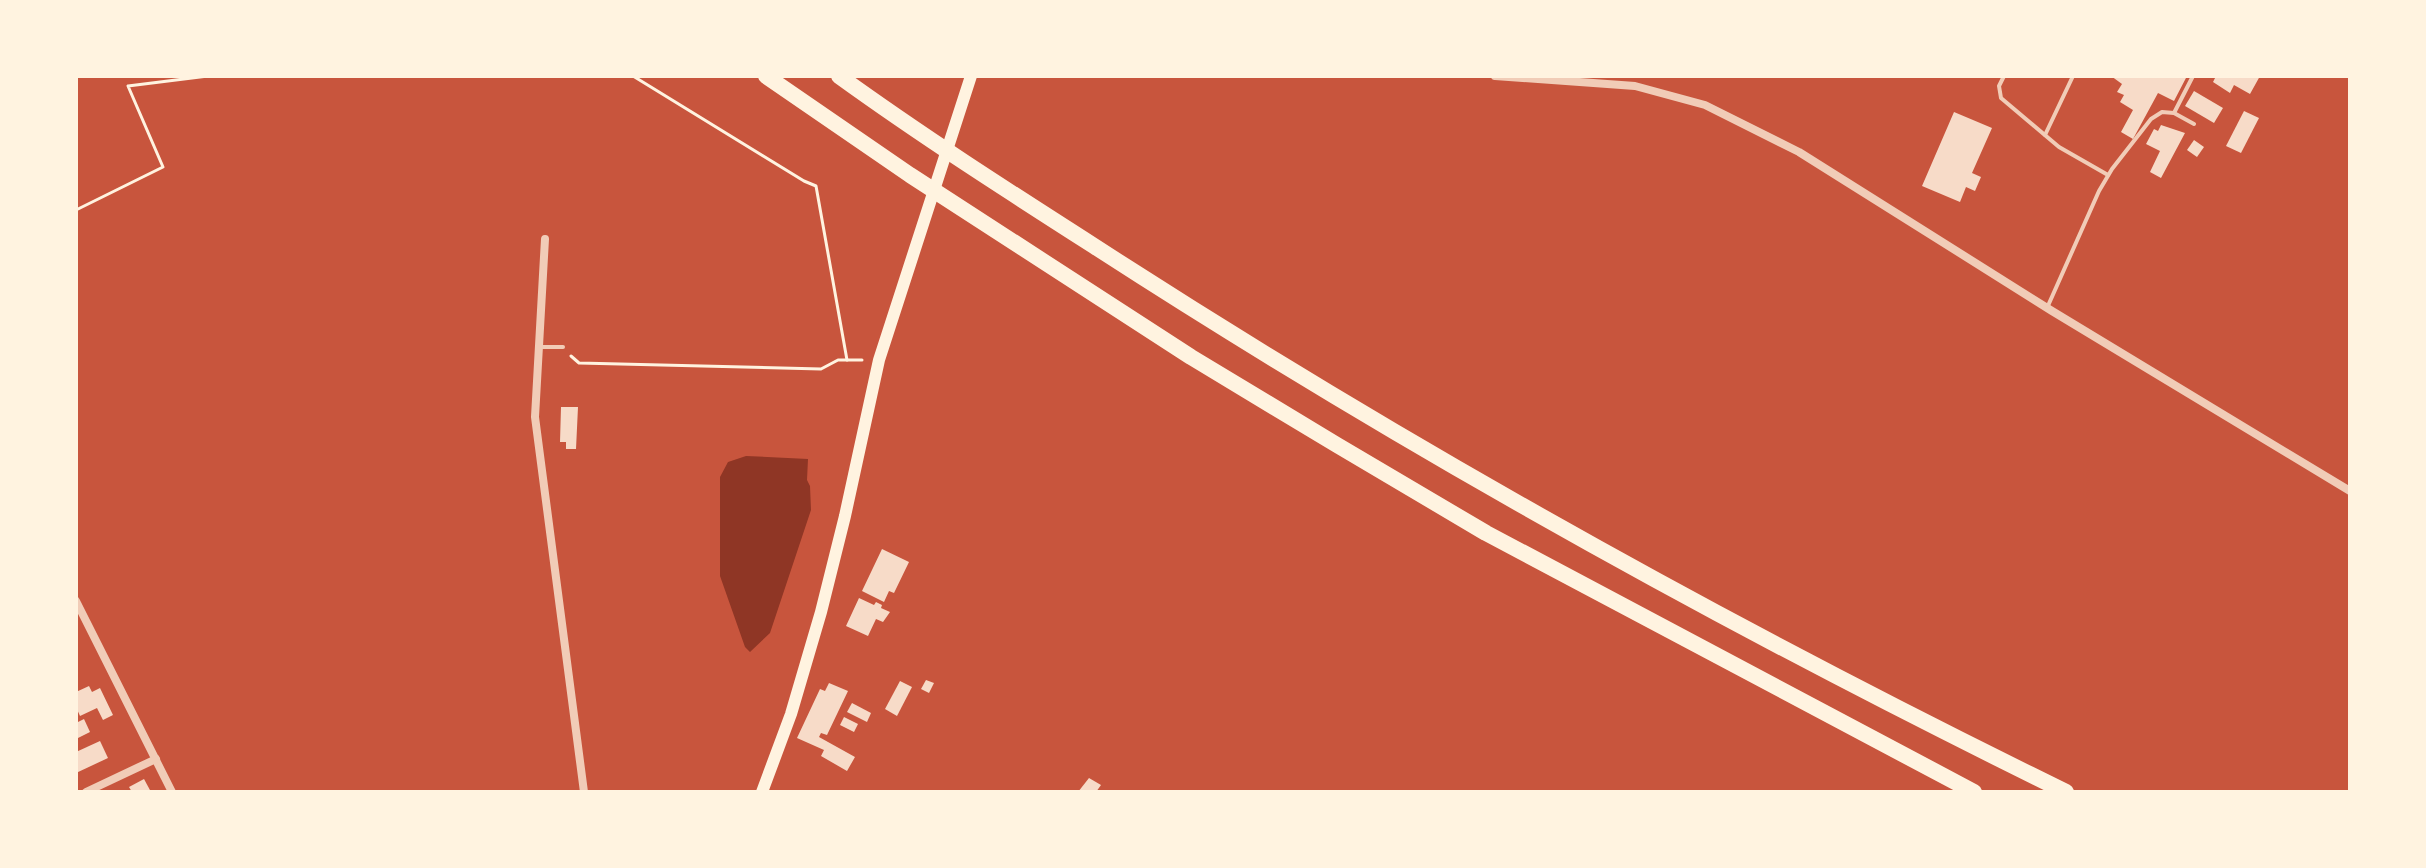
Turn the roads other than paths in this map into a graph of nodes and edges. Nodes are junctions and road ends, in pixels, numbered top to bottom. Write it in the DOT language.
graph roads {
  1 [pos="766,76"];
  2 [pos="839,76"];
  3 [pos="971,76"];
  4 [pos="1495,76"];
  5 [pos="2004,76"];
  6 [pos="2073,76"];
  7 [pos="2193,76"];
  8 [pos="1549,78"];
  9 [pos="2174,113"];
  10 [pos="2194,124"];
  11 [pos="2045,135"];
  12 [pos="2108,175"];
  13 [pos="545,239"];
  14 [pos="2047,308"];
  15 [pos="539,347"];
  16 [pos="563,347"];
  17 [pos="2350,491"];
  18 [pos="76,601"];
  19 [pos="156,759"];
  20 [pos="86,792"];
  21 [pos="172,792"];
  22 [pos="584,792"];
  23 [pos="762,792"];
  24 [pos="1974,792"];
  25 [pos="2066,792"];
  1 -- 24 [label="highway"];
  2 -- 25 [label="highway"];
  3 -- 23 [label="main road"];
  4 -- 8 [label="street"];
  5 -- 11 [label="lane"];
  6 -- 11 [label="lane"];
  7 -- 9 [label="lane"];
  8 -- 14 [label="street"];
  9 -- 10 [label="lane"];
  9 -- 12 [label="lane"];
  11 -- 12 [label="lane"];
  12 -- 14 [label="lane"];
  13 -- 15 [label="street"];
  14 -- 17 [label="street"];
  15 -- 16 [label="lane"];
  15 -- 22 [label="street"];
  18 -- 19 [label="street"];
  19 -- 20 [label="street"];
  19 -- 21 [label="street"];
}
